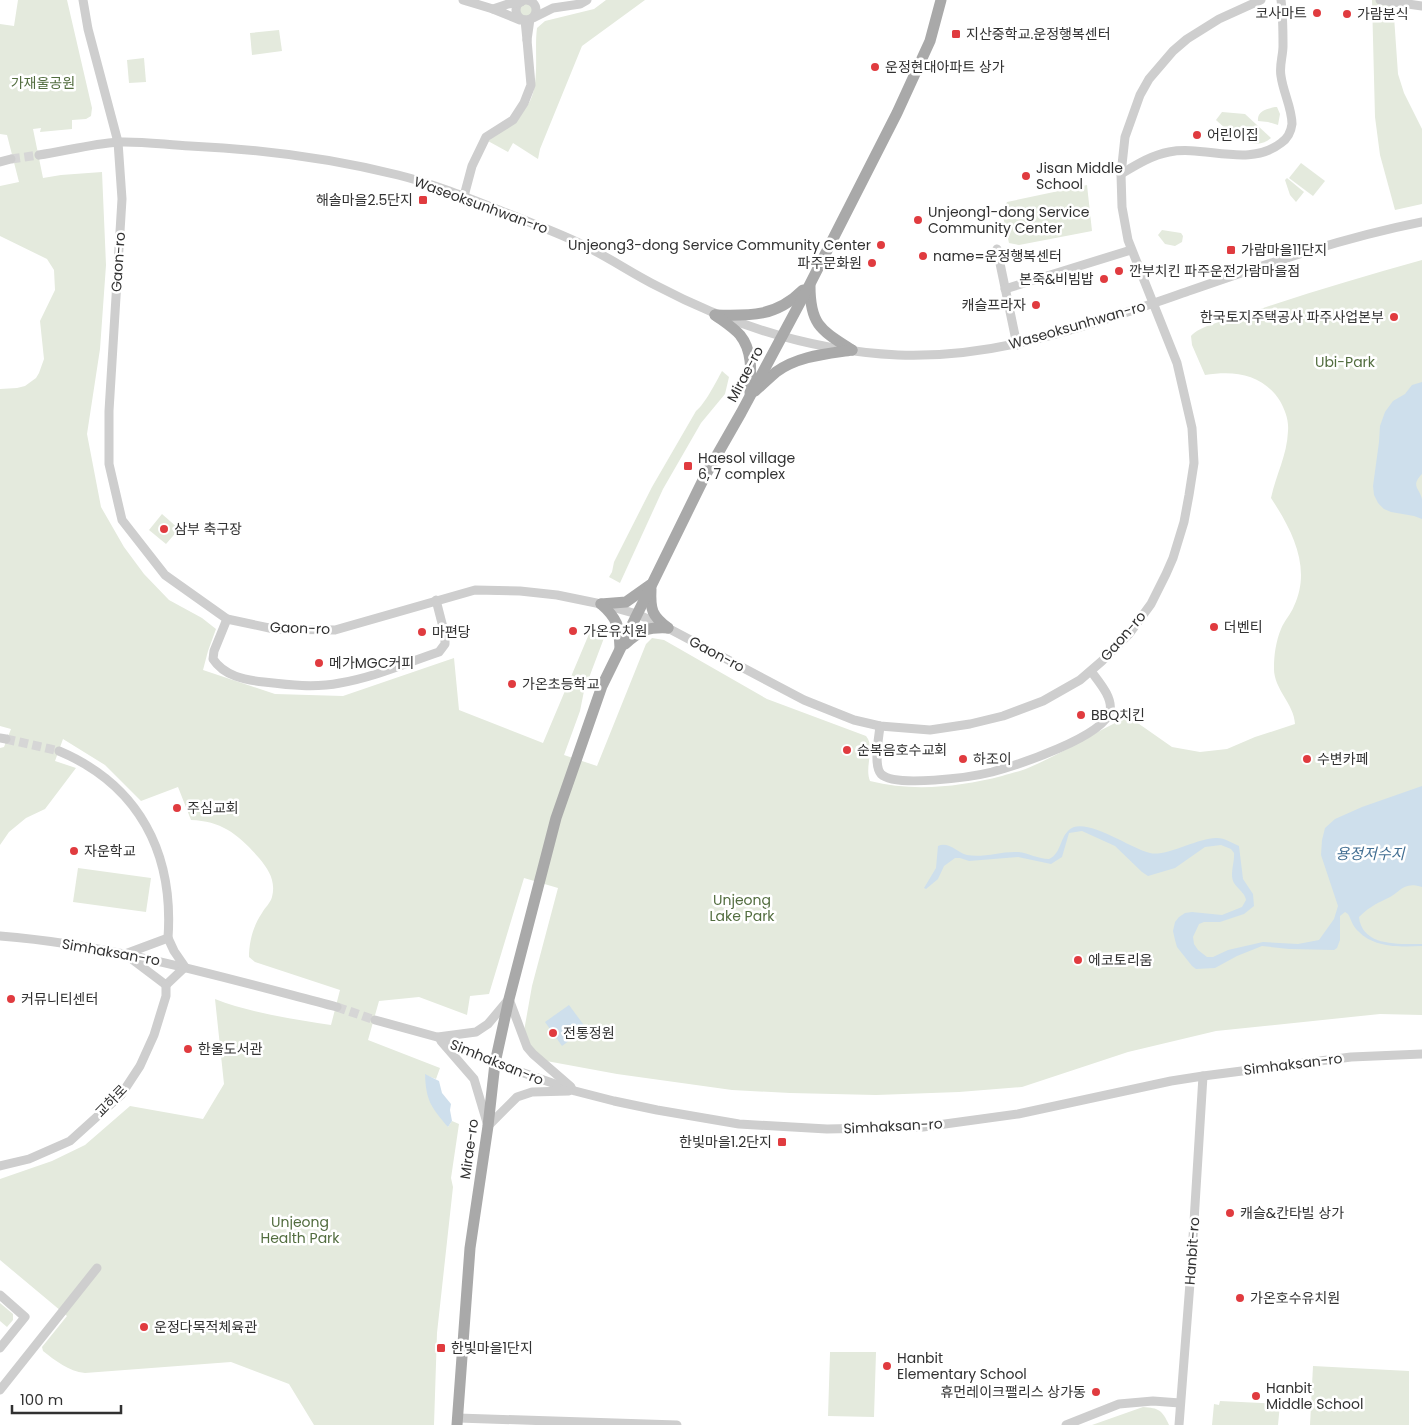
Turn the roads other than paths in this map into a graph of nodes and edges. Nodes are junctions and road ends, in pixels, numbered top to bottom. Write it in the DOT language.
graph roads {
  1 [pos="83,0"];
  2 [pos="462,0"];
  3 [pos="587,0"];
  4 [pos="941,0"];
  5 [pos="1261,0"];
  6 [pos="1281,0"];
  7 [pos="1380,0"];
  8 [pos="526,2"];
  9 [pos="1422,6"];
  10 [pos="553,8"];
  11 [pos="493,9"];
  12 [pos="529,19"];
  13 [pos="1282,28"];
  14 [pos="1273,31"];
  15 [pos="118,142"];
  16 [pos="39,155"];
  17 [pos="11,160"];
  18 [pos="0,162"];
  19 [pos="1121,174"];
  20 [pos="464,196"];
  21 [pos="1422,222"];
  22 [pos="996,249"];
  23 [pos="1131,250"];
  24 [pos="810,284"];
  25 [pos="1004,289"];
  26 [pos="1153,303"];
  27 [pos="715,315"];
  28 [pos="781,338"];
  29 [pos="1016,345"];
  30 [pos="852,350"];
  31 [pos="750,397"];
  32 [pos="651,584"];
  33 [pos="436,600"];
  34 [pos="601,604"];
  35 [pos="637,614"];
  36 [pos="227,619"];
  37 [pos="668,628"];
  38 [pos="620,649"];
  39 [pos="1091,671"];
  40 [pos="880,726"];
  41 [pos="60,751"];
  42 [pos="0,936"];
  43 [pos="168,938"];
  44 [pos="125,954"];
  45 [pos="185,967"];
  46 [pos="166,985"];
  47 [pos="510,999"];
  48 [pos="337,1007"];
  49 [pos="375,1020"];
  50 [pos="437,1037"];
  51 [pos="1422,1054"];
  52 [pos="495,1063"];
  53 [pos="1203,1076"];
  54 [pos="575,1091"];
  55 [pos="488,1126"];
  56 [pos="0,1166"];
  57 [pos="97,1268"];
  58 [pos="0,1296"];
  59 [pos="0,1348"];
  60 [pos="0,1390"];
  61 [pos="1180,1403"];
  62 [pos="458,1421"];
  63 [pos="677,1425"];
  64 [pos="1066,1425"];
  65 [pos="1179,1425"];
  1 -- 15 [label="street, Gaon-ro"];
  2 -- 11 [label="street"];
  3 -- 10 [label="street"];
  4 -- 24 [label="main road, Mirae-ro"];
  5 -- 19 [label="street, Gaon-ro"];
  6 -- 13 [label="street"];
  7 -- 9 [label="street"];
  8 -- 10 [label="street"];
  8 -- 11 [label="street"];
  8 -- 12 [label="street"];
  8 -- 12 [label="street"];
  10 -- 12 [label="street"];
  11 -- 12 [label="street"];
  12 -- 20 [label="street"];
  13 -- 14 [label="street"];
  13 -- 19 [label="street"];
  15 -- 16 [label="street, Waseoksunhwan-ro"];
  15 -- 20 [label="street, Waseoksunhwan-ro"];
  15 -- 36 [label="street, Gaon-ro"];
  17 -- 18 [label="street"];
  19 -- 23 [label="street, Gaon-ro"];
  20 -- 27 [label="street, Waseoksunhwan-ro"];
  21 -- 26 [label="street, Waseoksunhwan-ro"];
  22 -- 25 [label="street"];
  23 -- 25 [label="street"];
  23 -- 26 [label="street, Gaon-ro"];
  24 -- 27 [label="main road"];
  24 -- 28 [label="main road, Mirae-ro"];
  24 -- 30 [label="main road"];
  25 -- 29 [label="street"];
  26 -- 29 [label="street, Waseoksunhwan-ro"];
  26 -- 39 [label="street, Gaon-ro"];
  27 -- 28 [label="street, Waseoksunhwan-ro"];
  27 -- 31 [label="main road"];
  28 -- 30 [label="street, Waseoksunhwan-ro"];
  28 -- 31 [label="main road, Mirae-ro"];
  29 -- 30 [label="street, Waseoksunhwan-ro"];
  30 -- 31 [label="main road"];
  31 -- 32 [label="main road, Mirae-ro"];
  32 -- 34 [label="main road"];
  32 -- 35 [label="main road, Mirae-ro"];
  32 -- 37 [label="main road"];
  33 -- 34 [label="street, Gaon-ro"];
  33 -- 36 [label="street, Gaon-ro"];
  33 -- 36 [label="street"];
  34 -- 35 [label="street, Gaon-ro"];
  34 -- 38 [label="main road"];
  35 -- 37 [label="street, Gaon-ro"];
  35 -- 38 [label="main road, Mirae-ro"];
  37 -- 38 [label="main road"];
  37 -- 40 [label="street, Gaon-ro"];
  38 -- 47 [label="main road, Mirae-ro"];
  39 -- 40 [label="street, Gaon-ro"];
  39 -- 40 [label="street"];
  41 -- 43 [label="street"];
  42 -- 44 [label="street, Simhaksan-ro"];
  43 -- 44 [label="street"];
  43 -- 45 [label="street"];
  44 -- 45 [label="street, Simhaksan-ro"];
  44 -- 46 [label="street"];
  45 -- 46 [label="street"];
  45 -- 48 [label="street, Simhaksan-ro"];
  46 -- 56 [label="street, 교하로"];
  47 -- 50 [label="street"];
  47 -- 52 [label="main road, Mirae-ro"];
  47 -- 54 [label="street"];
  49 -- 50 [label="street, Simhaksan-ro"];
  50 -- 52 [label="street, Simhaksan-ro"];
  50 -- 55 [label="street"];
  51 -- 53 [label="street, Simhaksan-ro"];
  52 -- 54 [label="street, Simhaksan-ro"];
  52 -- 55 [label="main road, Mirae-ro"];
  53 -- 54 [label="street, Simhaksan-ro"];
  53 -- 61 [label="street, Hanbit-ro"];
  54 -- 55 [label="street"];
  55 -- 62 [label="main road, Mirae-ro"];
  57 -- 60 [label="street"];
  58 -- 59 [label="street"];
  61 -- 64 [label="street"];
  61 -- 65 [label="street, Hanbit-ro"];
  62 -- 63 [label="street"];
}
